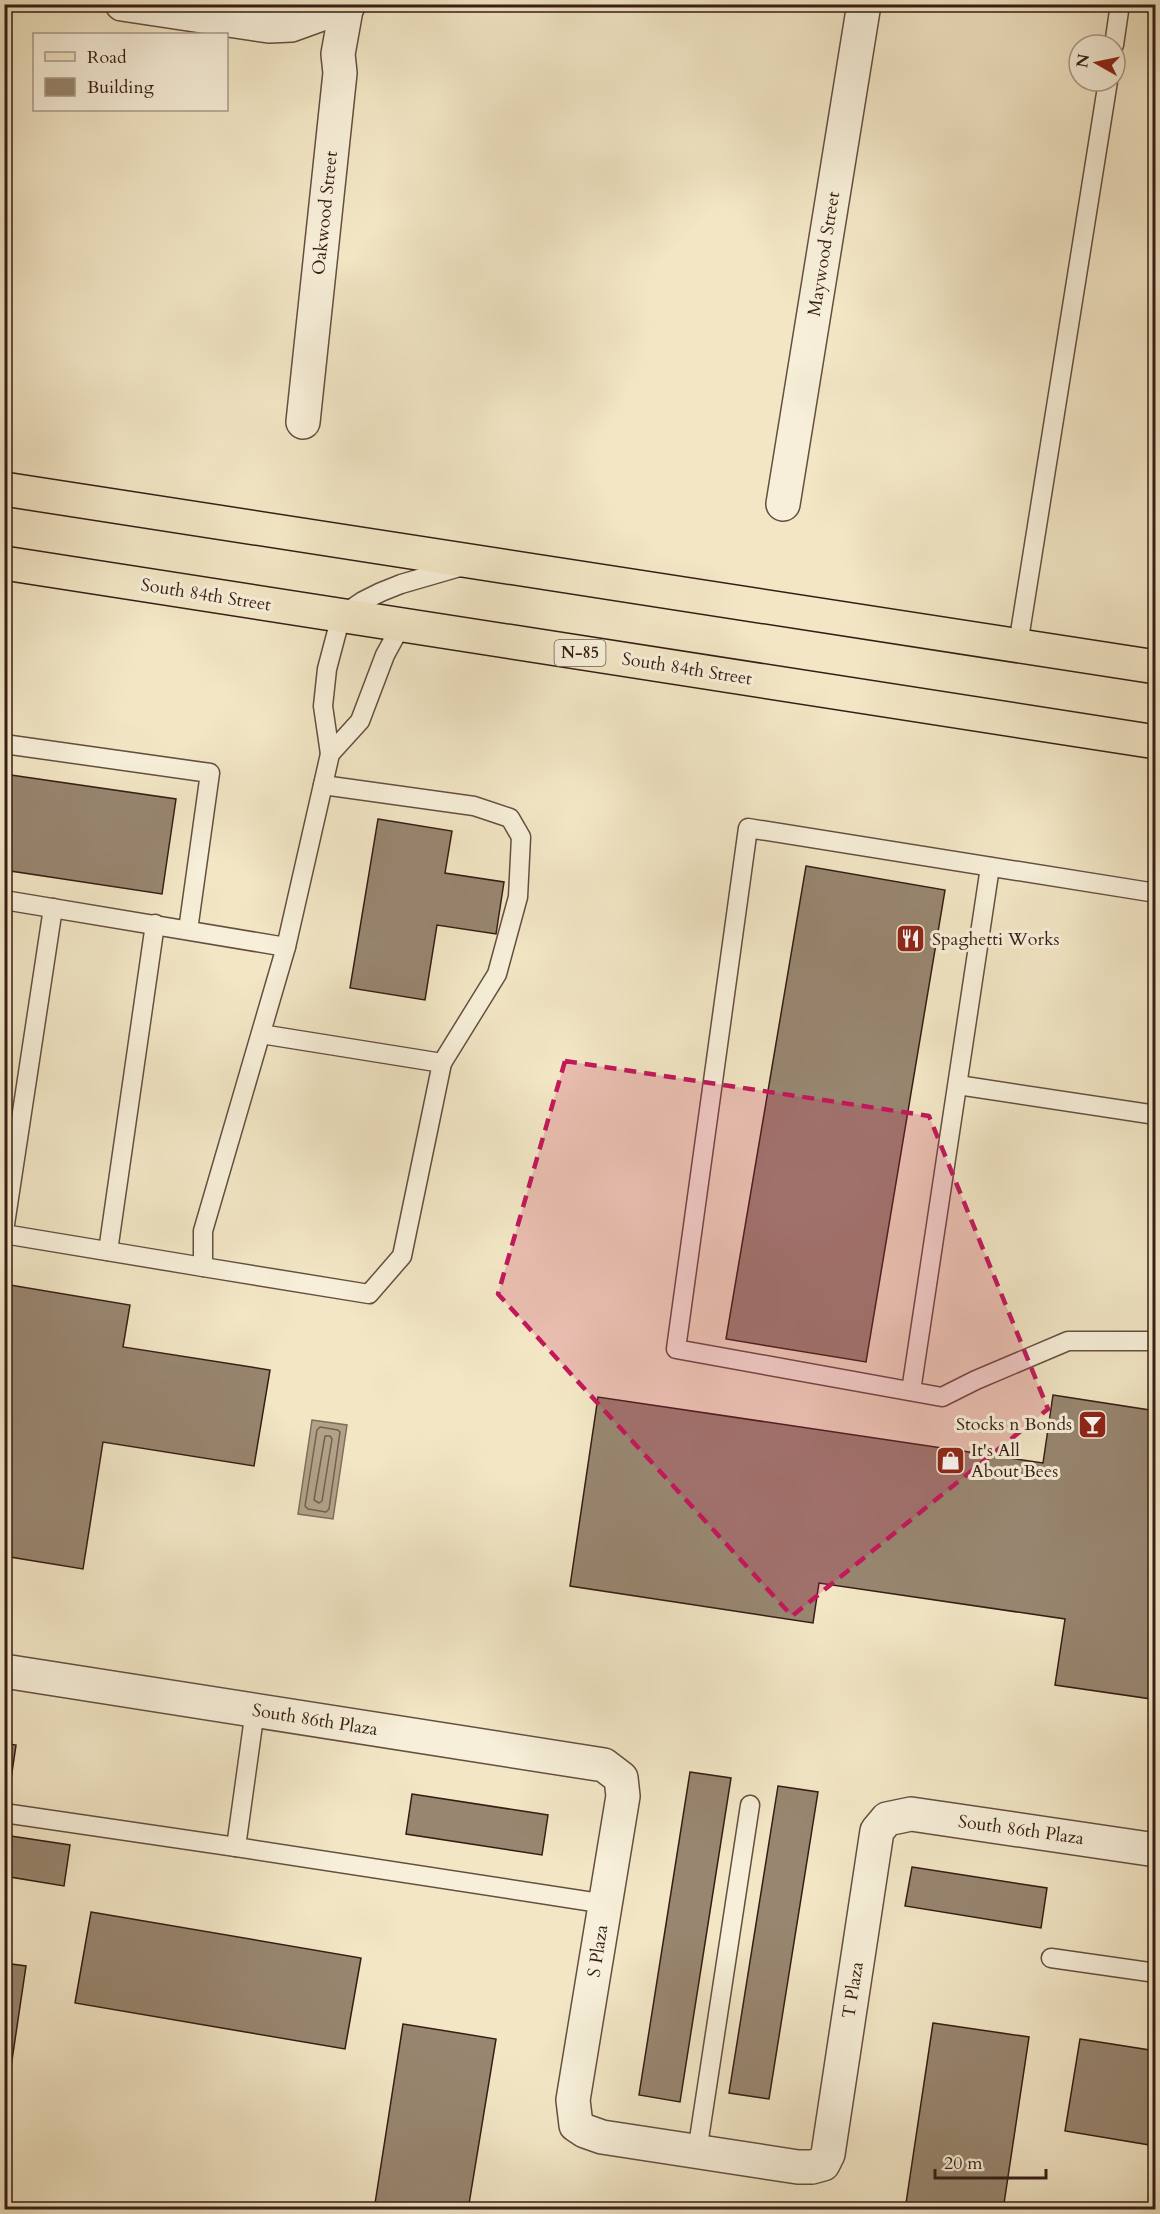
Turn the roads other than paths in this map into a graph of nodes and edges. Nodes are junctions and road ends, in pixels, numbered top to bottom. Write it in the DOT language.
graph roads {
  1 [pos="122,4"];
  2 [pos="864,4"];
  3 [pos="1120,4"];
  4 [pos="348,5"];
  5 [pos="1116,33"];
  6 [pos="1106,93"];
  7 [pos="303,422"];
  8 [pos="4,489"];
  9 [pos="783,504"];
  10 [pos="477,562"];
  11 [pos="4,563"];
  12 [pos="341,616"];
  13 [pos="402,624"];
  14 [pos="1018,645"];
  15 [pos="1155,667"];
  16 [pos="1155,742"];
  17 [pos="4,744"];
  18 [pos="330,754"];
  19 [pos="323,785"];
  20 [pos="990,867"];
  21 [pos="1155,893"];
  22 [pos="4,900"];
  23 [pos="53,908"];
  24 [pos="155,924"];
  25 [pos="188,930"];
  26 [pos="286,947"];
  27 [pos="261,1034"];
  28 [pos="442,1063"];
  29 [pos="958,1085"];
  30 [pos="1155,1115"];
  31 [pos="4,1233"];
  32 [pos="108,1251"];
  33 [pos="203,1267"];
  34 [pos="1155,1341"];
  35 [pos="911,1391"];
  36 [pos="4,1671"];
  37 [pos="255,1710"];
  38 [pos="621,1778"];
  39 [pos="750,1805"];
  40 [pos="4,1813"];
  41 [pos="887,1819"];
  42 [pos="236,1847"];
  43 [pos="1155,1850"];
  44 [pos="606,1904"];
  45 [pos="1051,1958"];
  46 [pos="1155,1973"];
  47 [pos="697,2152"];
  1 -- 4 [label="street"];
  2 -- 9 [label="street, Maywood Street"];
  3 -- 5 [label="lane"];
  4 -- 7 [label="street, Oakwood Street"];
  6 -- 14 [label="lane"];
  8 -- 10 [label="main road"];
  10 -- 12 [label="lane"];
  10 -- 14 [label="main road"];
  11 -- 12 [label="main road, South 84th Street / N-85"];
  12 -- 13 [label="main road, South 84th Street / N-85"];
  12 -- 18 [label="lane"];
  13 -- 16 [label="main road, South 84th Street / N-85"];
  13 -- 18 [label="lane"];
  14 -- 15 [label="main road"];
  17 -- 25 [label="lane"];
  18 -- 19 [label="lane"];
  19 -- 26 [label="lane"];
  19 -- 28 [label="lane"];
  20 -- 21 [label="lane"];
  20 -- 29 [label="lane"];
  20 -- 35 [label="lane"];
  22 -- 23 [label="lane"];
  23 -- 24 [label="lane"];
  23 -- 31 [label="lane"];
  24 -- 25 [label="lane"];
  24 -- 32 [label="lane"];
  25 -- 26 [label="lane"];
  26 -- 27 [label="lane"];
  27 -- 28 [label="lane"];
  27 -- 33 [label="lane"];
  28 -- 33 [label="lane"];
  29 -- 30 [label="lane"];
  29 -- 35 [label="lane"];
  31 -- 32 [label="lane"];
  32 -- 33 [label="lane"];
  34 -- 35 [label="lane"];
  36 -- 37 [label="street, South 86th Plaza"];
  37 -- 38 [label="street, South 86th Plaza"];
  37 -- 42 [label="lane"];
  38 -- 44 [label="street, S Plaza"];
  39 -- 47 [label="lane"];
  40 -- 42 [label="lane"];
  41 -- 43 [label="street, South 86th Plaza"];
  41 -- 47 [label="street, T Plaza"];
  42 -- 44 [label="lane"];
  44 -- 47 [label="street, S Plaza"];
  45 -- 46 [label="lane"];
}
